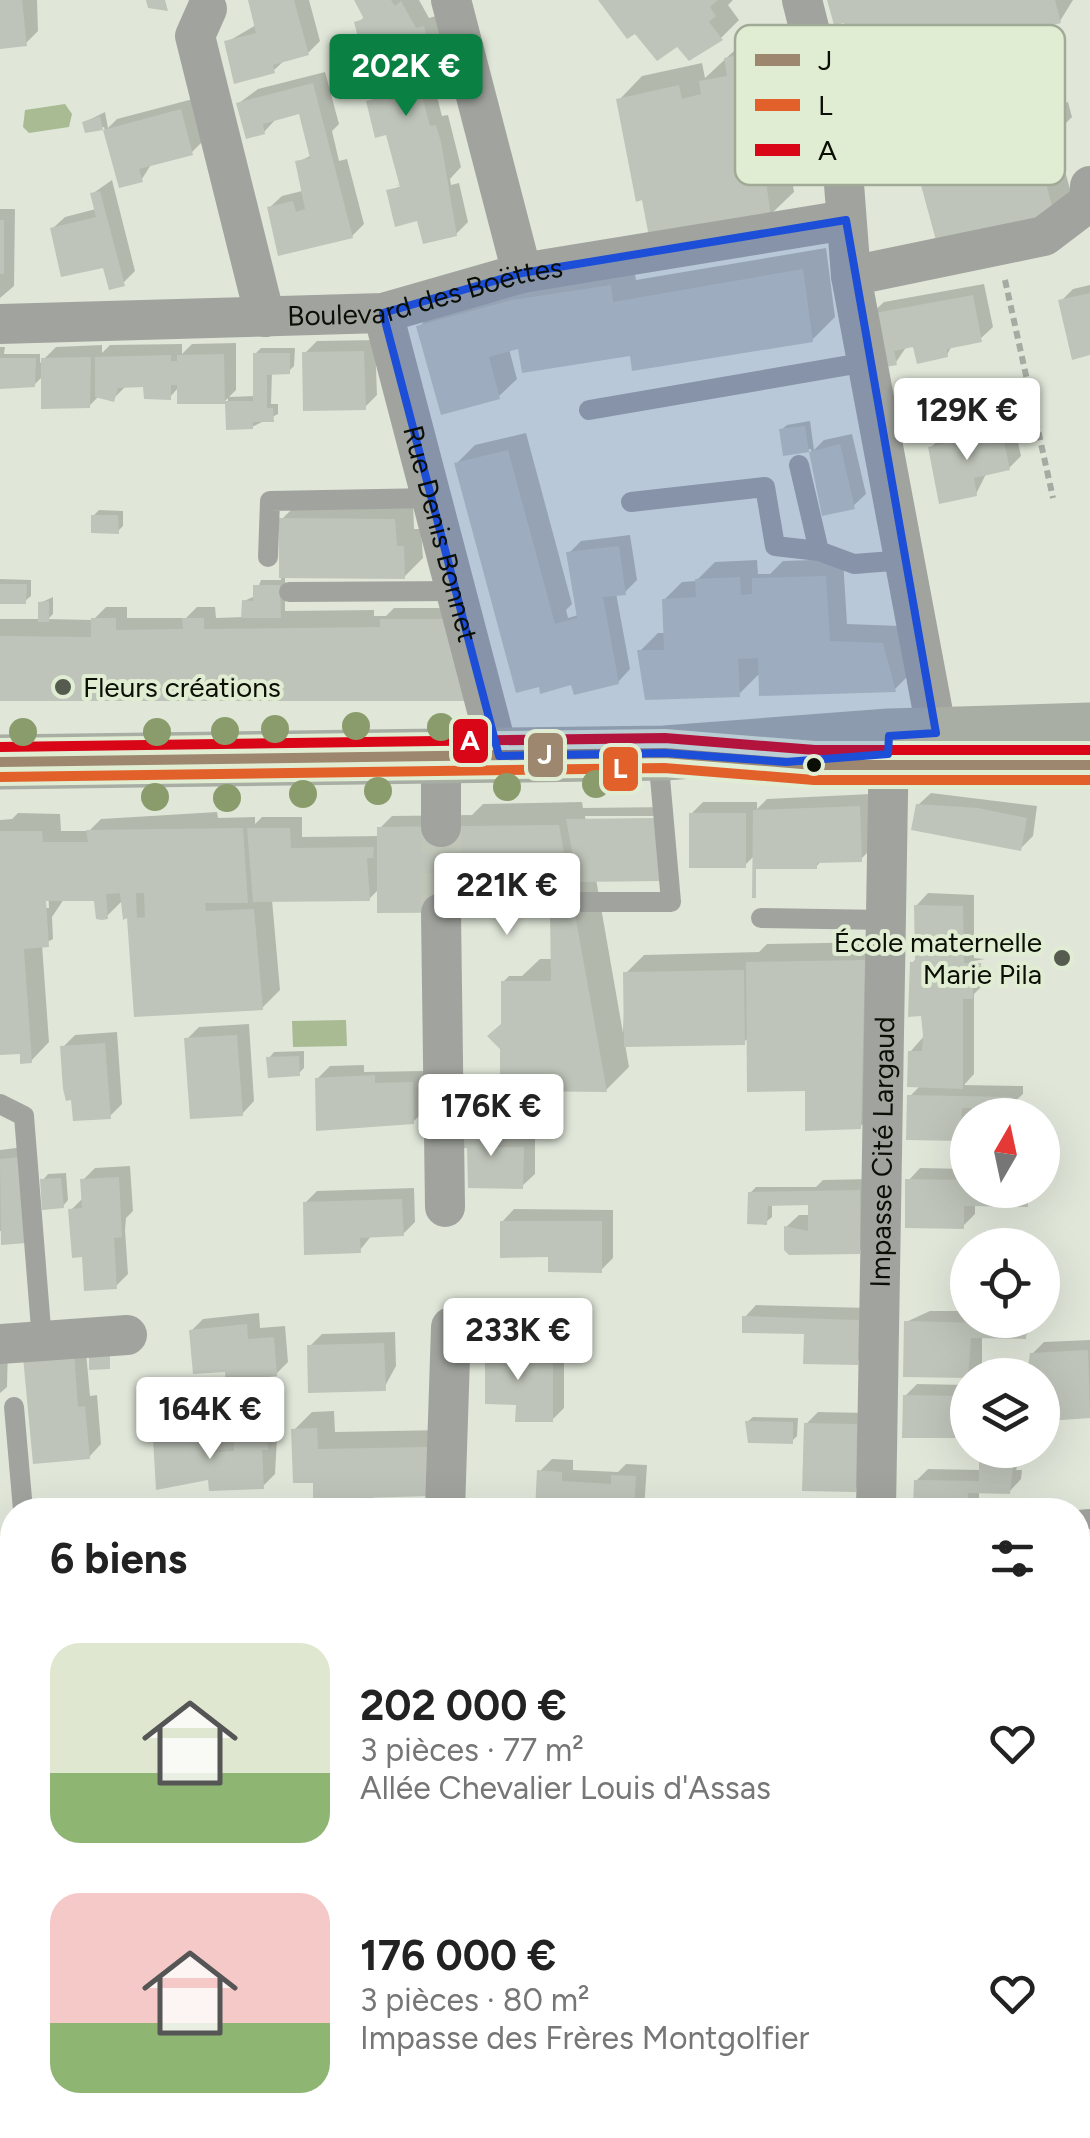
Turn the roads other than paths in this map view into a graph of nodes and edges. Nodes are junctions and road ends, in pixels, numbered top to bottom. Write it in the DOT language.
graph roads {
  1 [pos="451,0"];
  2 [pos="802,0"];
  3 [pos="207,9"];
  4 [pos="808,25"];
  5 [pos="844,185"];
  6 [pos="1090,186"];
  7 [pos="846,220"];
  8 [pos="522,273"];
  9 [pos="851,276"];
  10 [pos="383,313"];
  11 [pos="264,317"];
  12 [pos="0,324"];
  13 [pos="866,362"];
  14 [pos="589,410"];
  15 [pos="799,465"];
  16 [pos="432,498"];
  17 [pos="631,502"];
  18 [pos="819,551"];
  19 [pos="268,557"];
  20 [pos="905,560"];
  21 [pos="458,591"];
  22 [pos="289,592"];
  23 [pos="1090,730"];
  24 [pos="1008,737"];
  25 [pos="900,747"];
  26 [pos="661,753"];
  27 [pos="499,756"];
  28 [pos="441,757"];
  29 [pos="0,762"];
  30 [pos="1090,765"];
  31 [pos="441,826"];
  32 [pos="581,902"];
  33 [pos="441,912"];
  34 [pos="761,918"];
  35 [pos="886,920"];
  36 [pos="0,1104"];
  37 [pos="445,1207"];
  38 [pos="451,1327"];
  39 [pos="127,1335"];
  40 [pos="42,1342"];
  41 [pos="0,1344"];
  42 [pos="14,1407"];
  43 [pos="22,1498"];
  44 [pos="445,1498"];
  45 [pos="876,1498"];
  1 -- 8 [label="street"];
  2 -- 4 [label="street, Impasse Cité Largaud"];
  3 -- 11 [label="street"];
  5 -- 7 [label="street, Impasse Cité Largaud"];
  6 -- 9 [label="street"];
  7 -- 8 [label="street, Boulevard des Boëttes"];
  7 -- 9 [label="street, Impasse Cité Largaud"];
  8 -- 10 [label="street, Boulevard des Boëttes"];
  9 -- 13 [label="street, Impasse Cité Largaud"];
  10 -- 11 [label="street, Boulevard des Boëttes"];
  10 -- 16 [label="street, Rue Denis Bonnet"];
  11 -- 12 [label="street, Boulevard des Boëttes"];
  13 -- 14 [label="lane"];
  13 -- 20 [label="street, Impasse Cité Largaud"];
  15 -- 18 [label="lane"];
  16 -- 19 [label="lane"];
  16 -- 21 [label="street, Rue Denis Bonnet"];
  17 -- 18 [label="lane"];
  18 -- 20 [label="lane"];
  20 -- 25 [label="street, Impasse Cité Largaud"];
  21 -- 22 [label="lane"];
  21 -- 27 [label="street, Rue Denis Bonnet"];
  23 -- 24 [label="main road"];
  24 -- 25 [label="main road"];
  24 -- 30 [label="main road"];
  25 -- 26 [label="main road"];
  25 -- 26 [label="main road"];
  25 -- 35 [label="street, Impasse Cité Largaud"];
  26 -- 27 [label="main road"];
  26 -- 32 [label="lane"];
  27 -- 28 [label="main road"];
  28 -- 29 [label="main road"];
  28 -- 31 [label="street"];
  33 -- 37 [label="street"];
  34 -- 35 [label="lane"];
  35 -- 45 [label="street, Impasse Cité Largaud"];
  36 -- 40 [label="lane"];
  38 -- 44 [label="street"];
  39 -- 40 [label="street"];
  40 -- 41 [label="street"];
  42 -- 43 [label="lane"];
}
